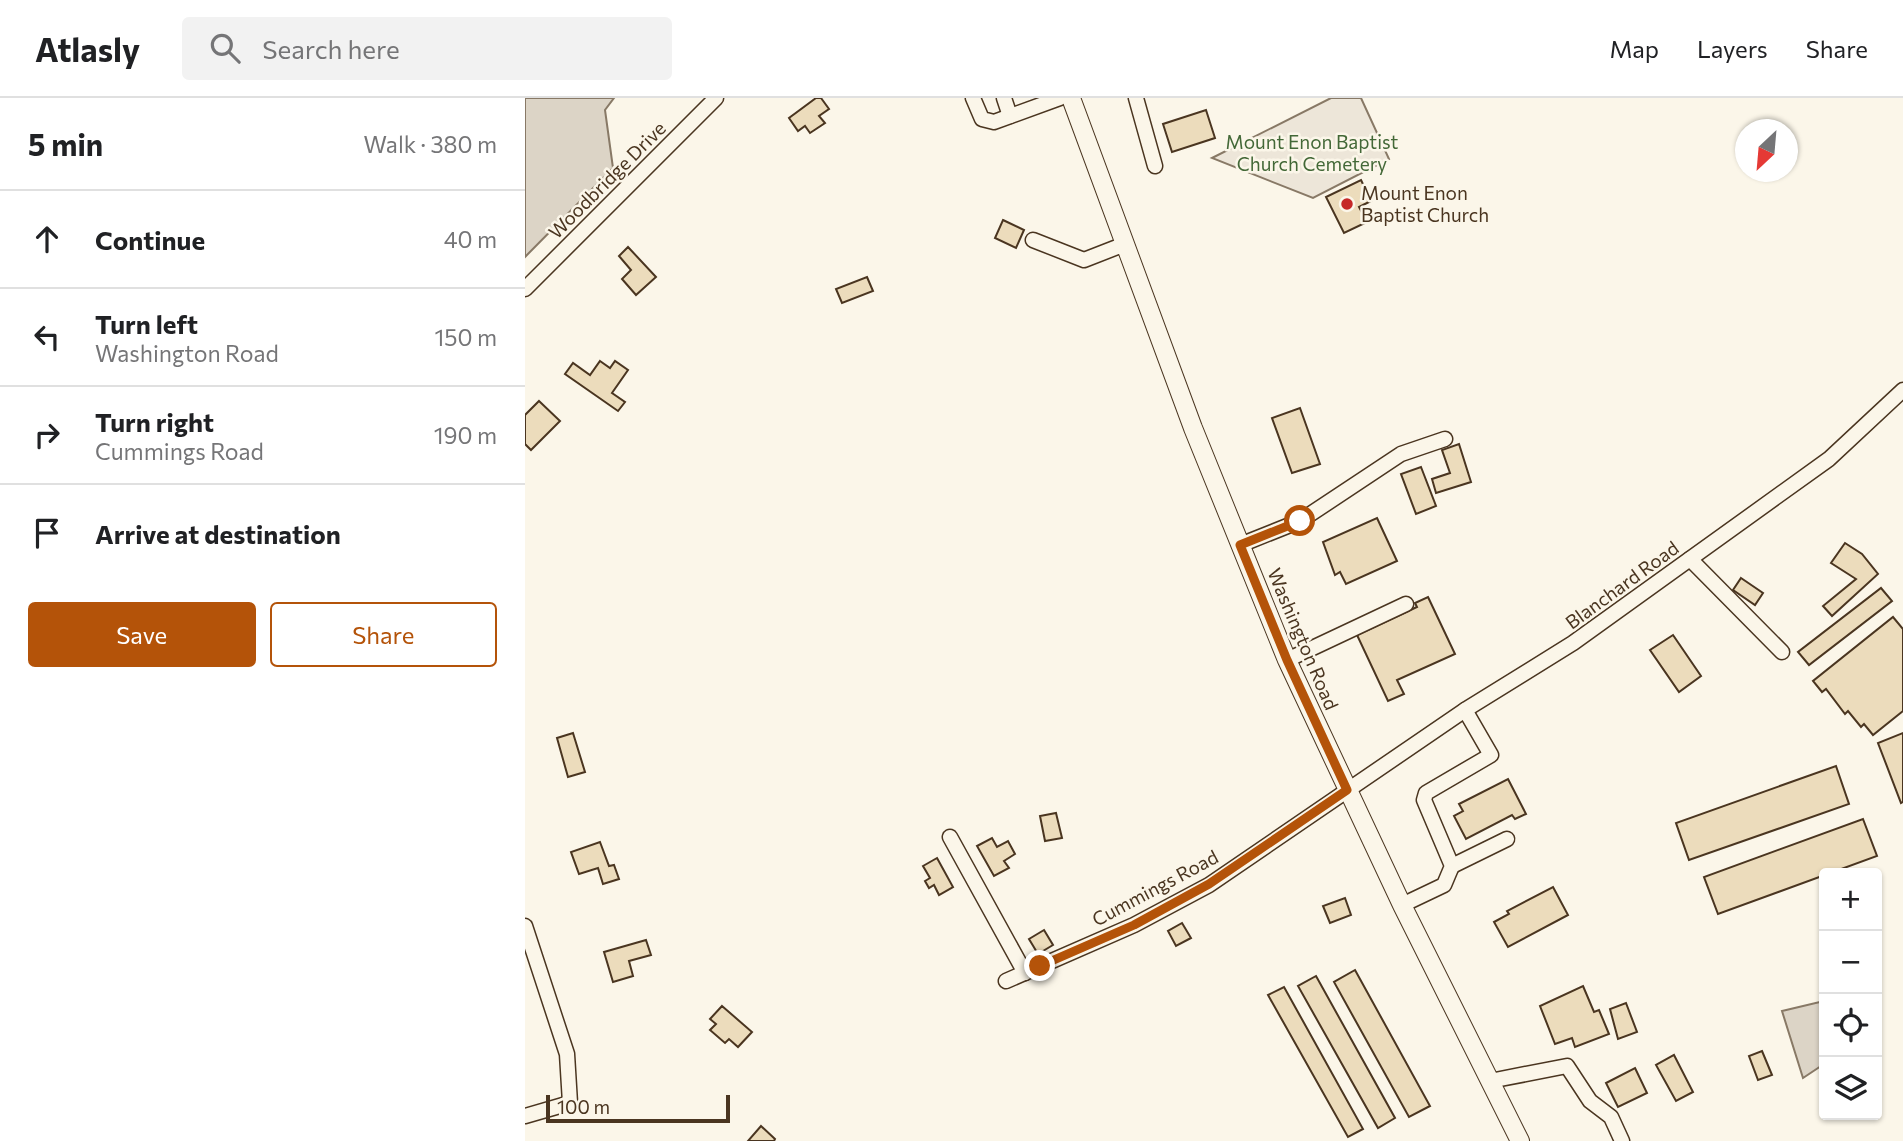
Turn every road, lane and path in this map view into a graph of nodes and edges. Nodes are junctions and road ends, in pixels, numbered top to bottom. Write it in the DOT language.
graph roads {
  1 [pos="716,98"];
  2 [pos="973,98"];
  3 [pos="1004,98"];
  4 [pos="1060,98"];
  5 [pos="1071,98"];
  6 [pos="1136,98"];
  7 [pos="1010,116"];
  8 [pos="1155,166"];
  9 [pos="1033,240"];
  10 [pos="1125,244"];
  11 [pos="525,289"];
  12 [pos="1903,390"];
  13 [pos="1445,439"];
  14 [pos="1240,545"];
  15 [pos="1690,559"];
  16 [pos="1406,604"];
  17 [pos="1782,652"];
  18 [pos="1287,660"];
  19 [pos="1465,710"];
  20 [pos="1347,790"];
  21 [pos="950,837"];
  22 [pos="1507,839"];
  23 [pos="1452,866"];
  24 [pos="1402,905"];
  25 [pos="525,926"];
  26 [pos="1025,973"];
  27 [pos="1006,981"];
  28 [pos="1490,1081"];
  29 [pos="525,1116"];
  30 [pos="1520,1141"];
  31 [pos="1622,1141"];
  1 -- 11 [label="street, Woodbridge Drive"];
  2 -- 7 [label="street"];
  3 -- 7 [label="street"];
  4 -- 7 [label="street"];
  5 -- 10 [label="main road, Washington Road"];
  6 -- 8 [label="street"];
  9 -- 10 [label="street"];
  10 -- 14 [label="main road, Washington Road"];
  12 -- 15 [label="street, Blanchard Road"];
  13 -- 14 [label="street"];
  14 -- 18 [label="main road, Washington Road"];
  15 -- 17 [label="street"];
  15 -- 19 [label="street, Blanchard Road"];
  16 -- 18 [label="street"];
  18 -- 20 [label="main road, Washington Road"];
  19 -- 20 [label="street, Blanchard Road"];
  19 -- 23 [label="street"];
  20 -- 24 [label="main road, Washington Road"];
  20 -- 26 [label="street, Cummings Road"];
  21 -- 26 [label="street"];
  22 -- 23 [label="street"];
  23 -- 24 [label="street"];
  24 -- 28 [label="main road, Washington Road"];
  25 -- 29 [label="street"];
  26 -- 27 [label="street, Cummings Road"];
  28 -- 30 [label="main road, Washington Road"];
  28 -- 31 [label="street"];
}
